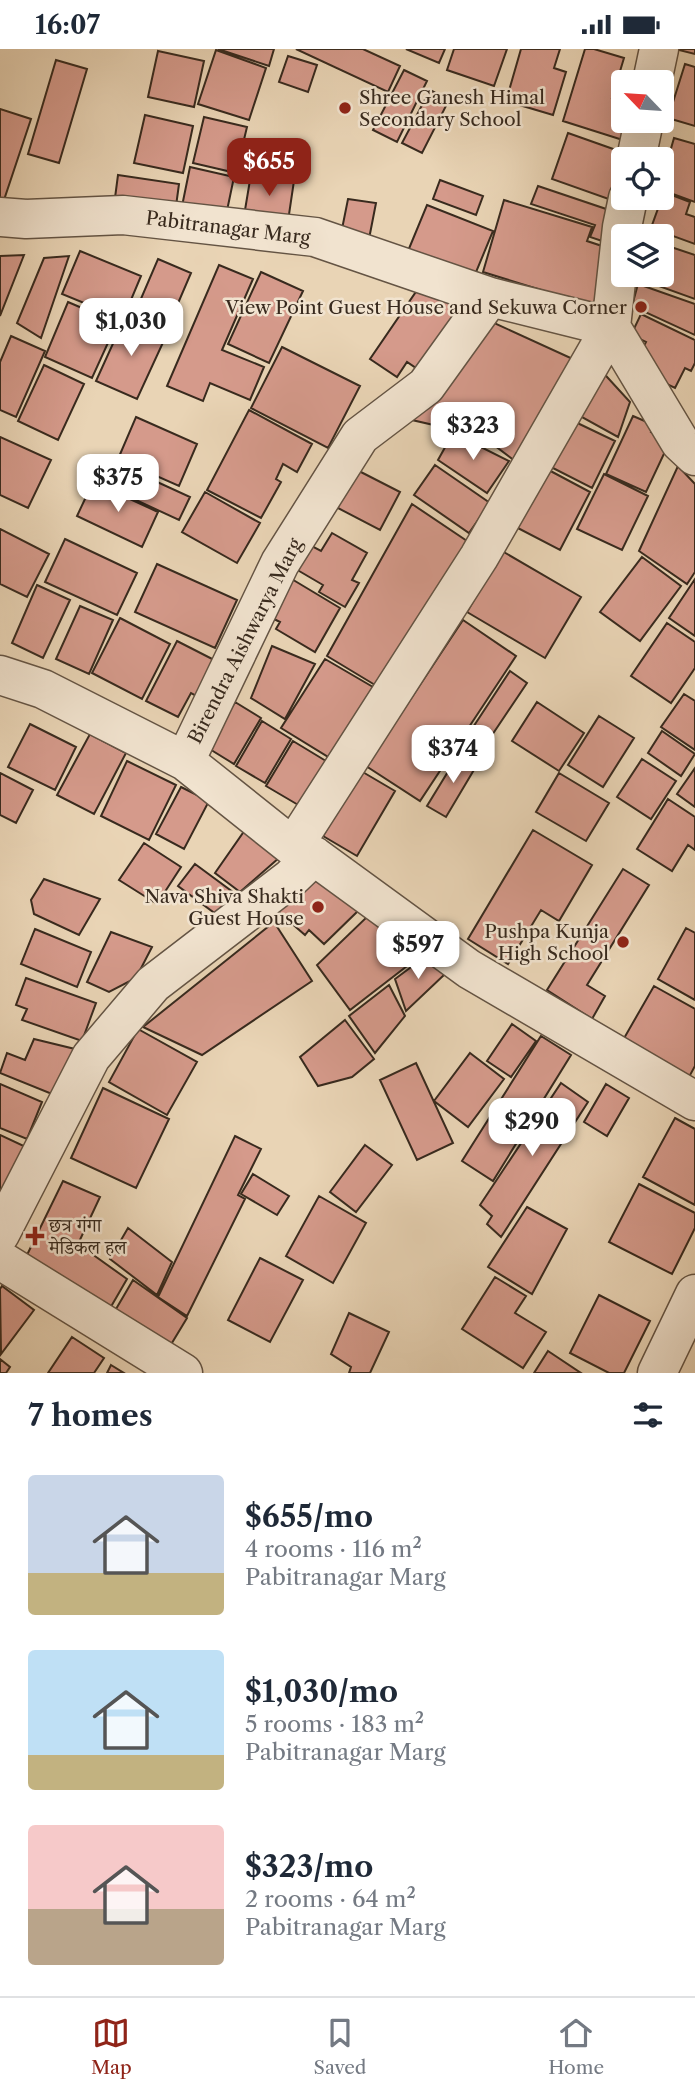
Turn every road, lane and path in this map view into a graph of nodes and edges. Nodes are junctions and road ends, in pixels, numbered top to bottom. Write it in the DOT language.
graph roads {
  1 [pos="659,49"];
  2 [pos="655,70"];
  3 [pos="626,210"];
  4 [pos="0,218"];
  5 [pos="490,297"];
  6 [pos="611,327"];
  7 [pos="695,456"];
  8 [pos="0,675"];
  9 [pos="185,761"];
  10 [pos="304,852"];
  11 [pos="695,1101"];
  12 [pos="0,1234"];
  13 [pos="0,1260"];
  14 [pos="695,1294"];
  15 [pos="183,1373"];
  16 [pos="657,1373"];
  1 -- 2 [label="street"];
  3 -- 6 [label="street"];
  4 -- 5 [label="street, Pabitranagar Marg"];
  5 -- 6 [label="street, Pabitranagar Marg"];
  5 -- 9 [label="street, Birendra Aishwarya Marg"];
  6 -- 7 [label="street"];
  6 -- 10 [label="street"];
  8 -- 9 [label="street, Birendra Aishwarya Marg"];
  9 -- 10 [label="street, Birendra Aishwarya Marg"];
  10 -- 11 [label="street, Birendra Aishwarya Marg"];
  10 -- 12 [label="street"];
  13 -- 15 [label="street"];
  14 -- 16 [label="street"];
}
